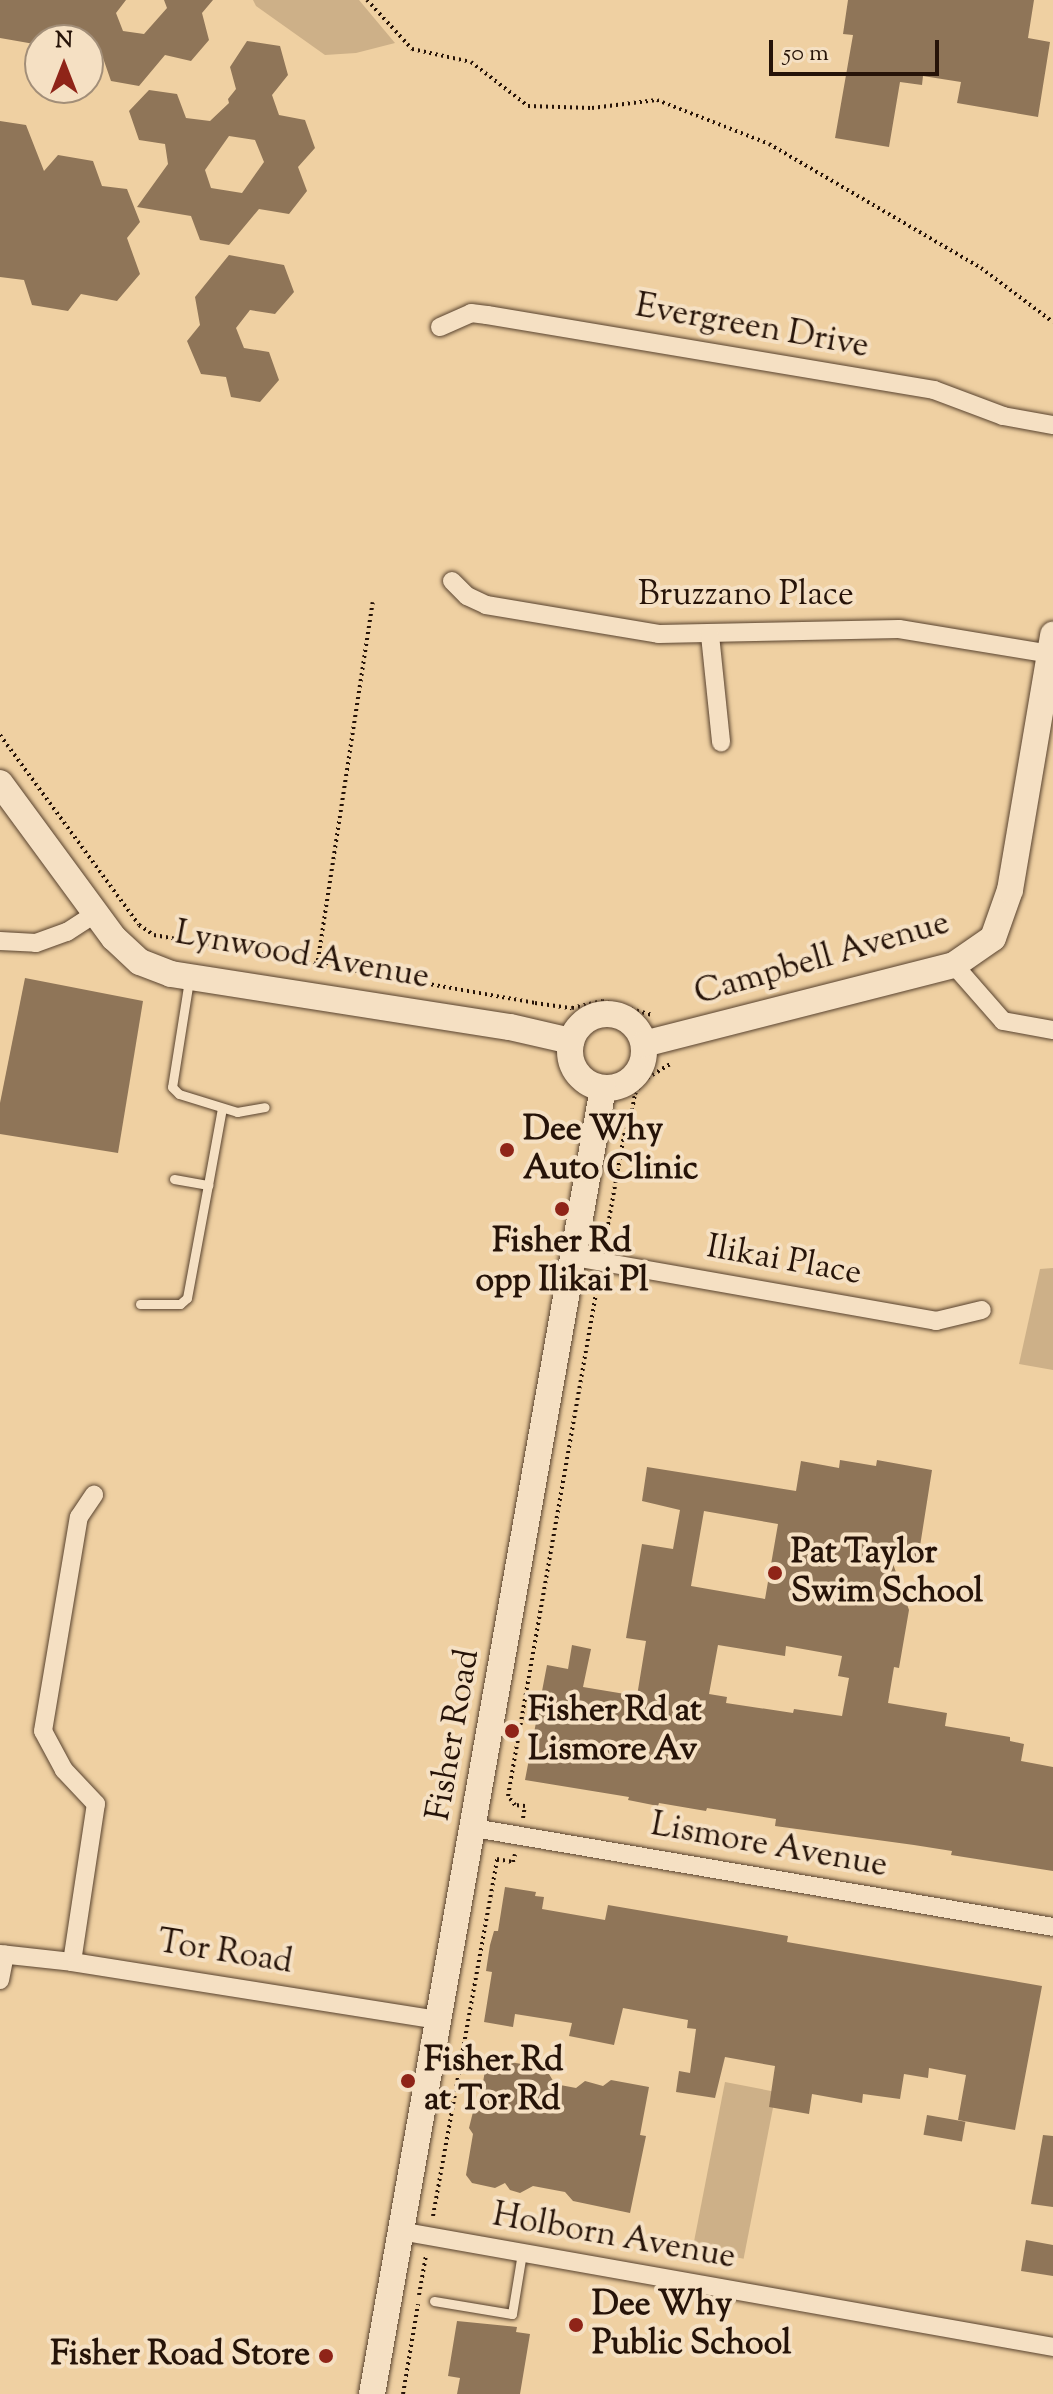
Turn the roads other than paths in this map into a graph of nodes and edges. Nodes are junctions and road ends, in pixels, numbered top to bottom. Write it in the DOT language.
graph roads {
  1 [pos="440,327"];
  2 [pos="1053,425"];
  3 [pos="452,581"];
  4 [pos="710,635"];
  5 [pos="1050,659"];
  6 [pos="721,742"];
  7 [pos="0,783"];
  8 [pos="95,914"];
  9 [pos="0,941"];
  10 [pos="954,965"];
  11 [pos="189,977"];
  12 [pos="1053,1030"];
  13 [pos="571,1041"];
  14 [pos="644,1044"];
  15 [pos="603,1088"];
  16 [pos="265,1107"];
  17 [pos="222,1108"];
  18 [pos="174,1179"];
  19 [pos="208,1185"];
  20 [pos="574,1257"];
  21 [pos="140,1304"];
  22 [pos="982,1310"];
  23 [pos="94,1495"];
  24 [pos="474,1828"];
  25 [pos="1053,1927"];
  26 [pos="2,1954"];
  27 [pos="72,1962"];
  28 [pos="0,1980"];
  29 [pos="440,2020"];
  30 [pos="400,2231"];
  31 [pos="522,2253"];
  32 [pos="434,2301"];
  33 [pos="1053,2347"];
  34 [pos="372,2394"];
  1 -- 2 [label="street, Evergreen Drive"];
  3 -- 4 [label="street, Bruzzano Place"];
  4 -- 5 [label="street, Bruzzano Place"];
  4 -- 6 [label="street"];
  5 -- 10 [label="main road, Campbell Avenue"];
  7 -- 8 [label="main road, Lynwood Avenue"];
  8 -- 9 [label="street"];
  8 -- 11 [label="main road, Lynwood Avenue"];
  10 -- 12 [label="street"];
  10 -- 14 [label="main road, Campbell Avenue"];
  11 -- 13 [label="main road, Lynwood Avenue"];
  11 -- 17 [label="lane"];
  13 -- 14 [label="main road"];
  13 -- 15 [label="main road"];
  14 -- 15 [label="main road"];
  15 -- 20 [label="main road, Fisher Road"];
  16 -- 17 [label="lane"];
  17 -- 19 [label="lane"];
  18 -- 19 [label="lane"];
  19 -- 21 [label="lane"];
  20 -- 22 [label="street, Ilikai Place"];
  20 -- 24 [label="main road, Fisher Road"];
  23 -- 27 [label="street"];
  24 -- 25 [label="street, Lismore Avenue"];
  24 -- 29 [label="main road, Fisher Road"];
  26 -- 27 [label="street, Tor Road"];
  26 -- 28 [label="street"];
  27 -- 29 [label="street, Tor Road"];
  29 -- 30 [label="main road, Fisher Road"];
  30 -- 31 [label="street, Holborn Avenue"];
  30 -- 34 [label="main road, Fisher Road"];
  31 -- 32 [label="lane"];
  31 -- 33 [label="street, Holborn Avenue"];
}
